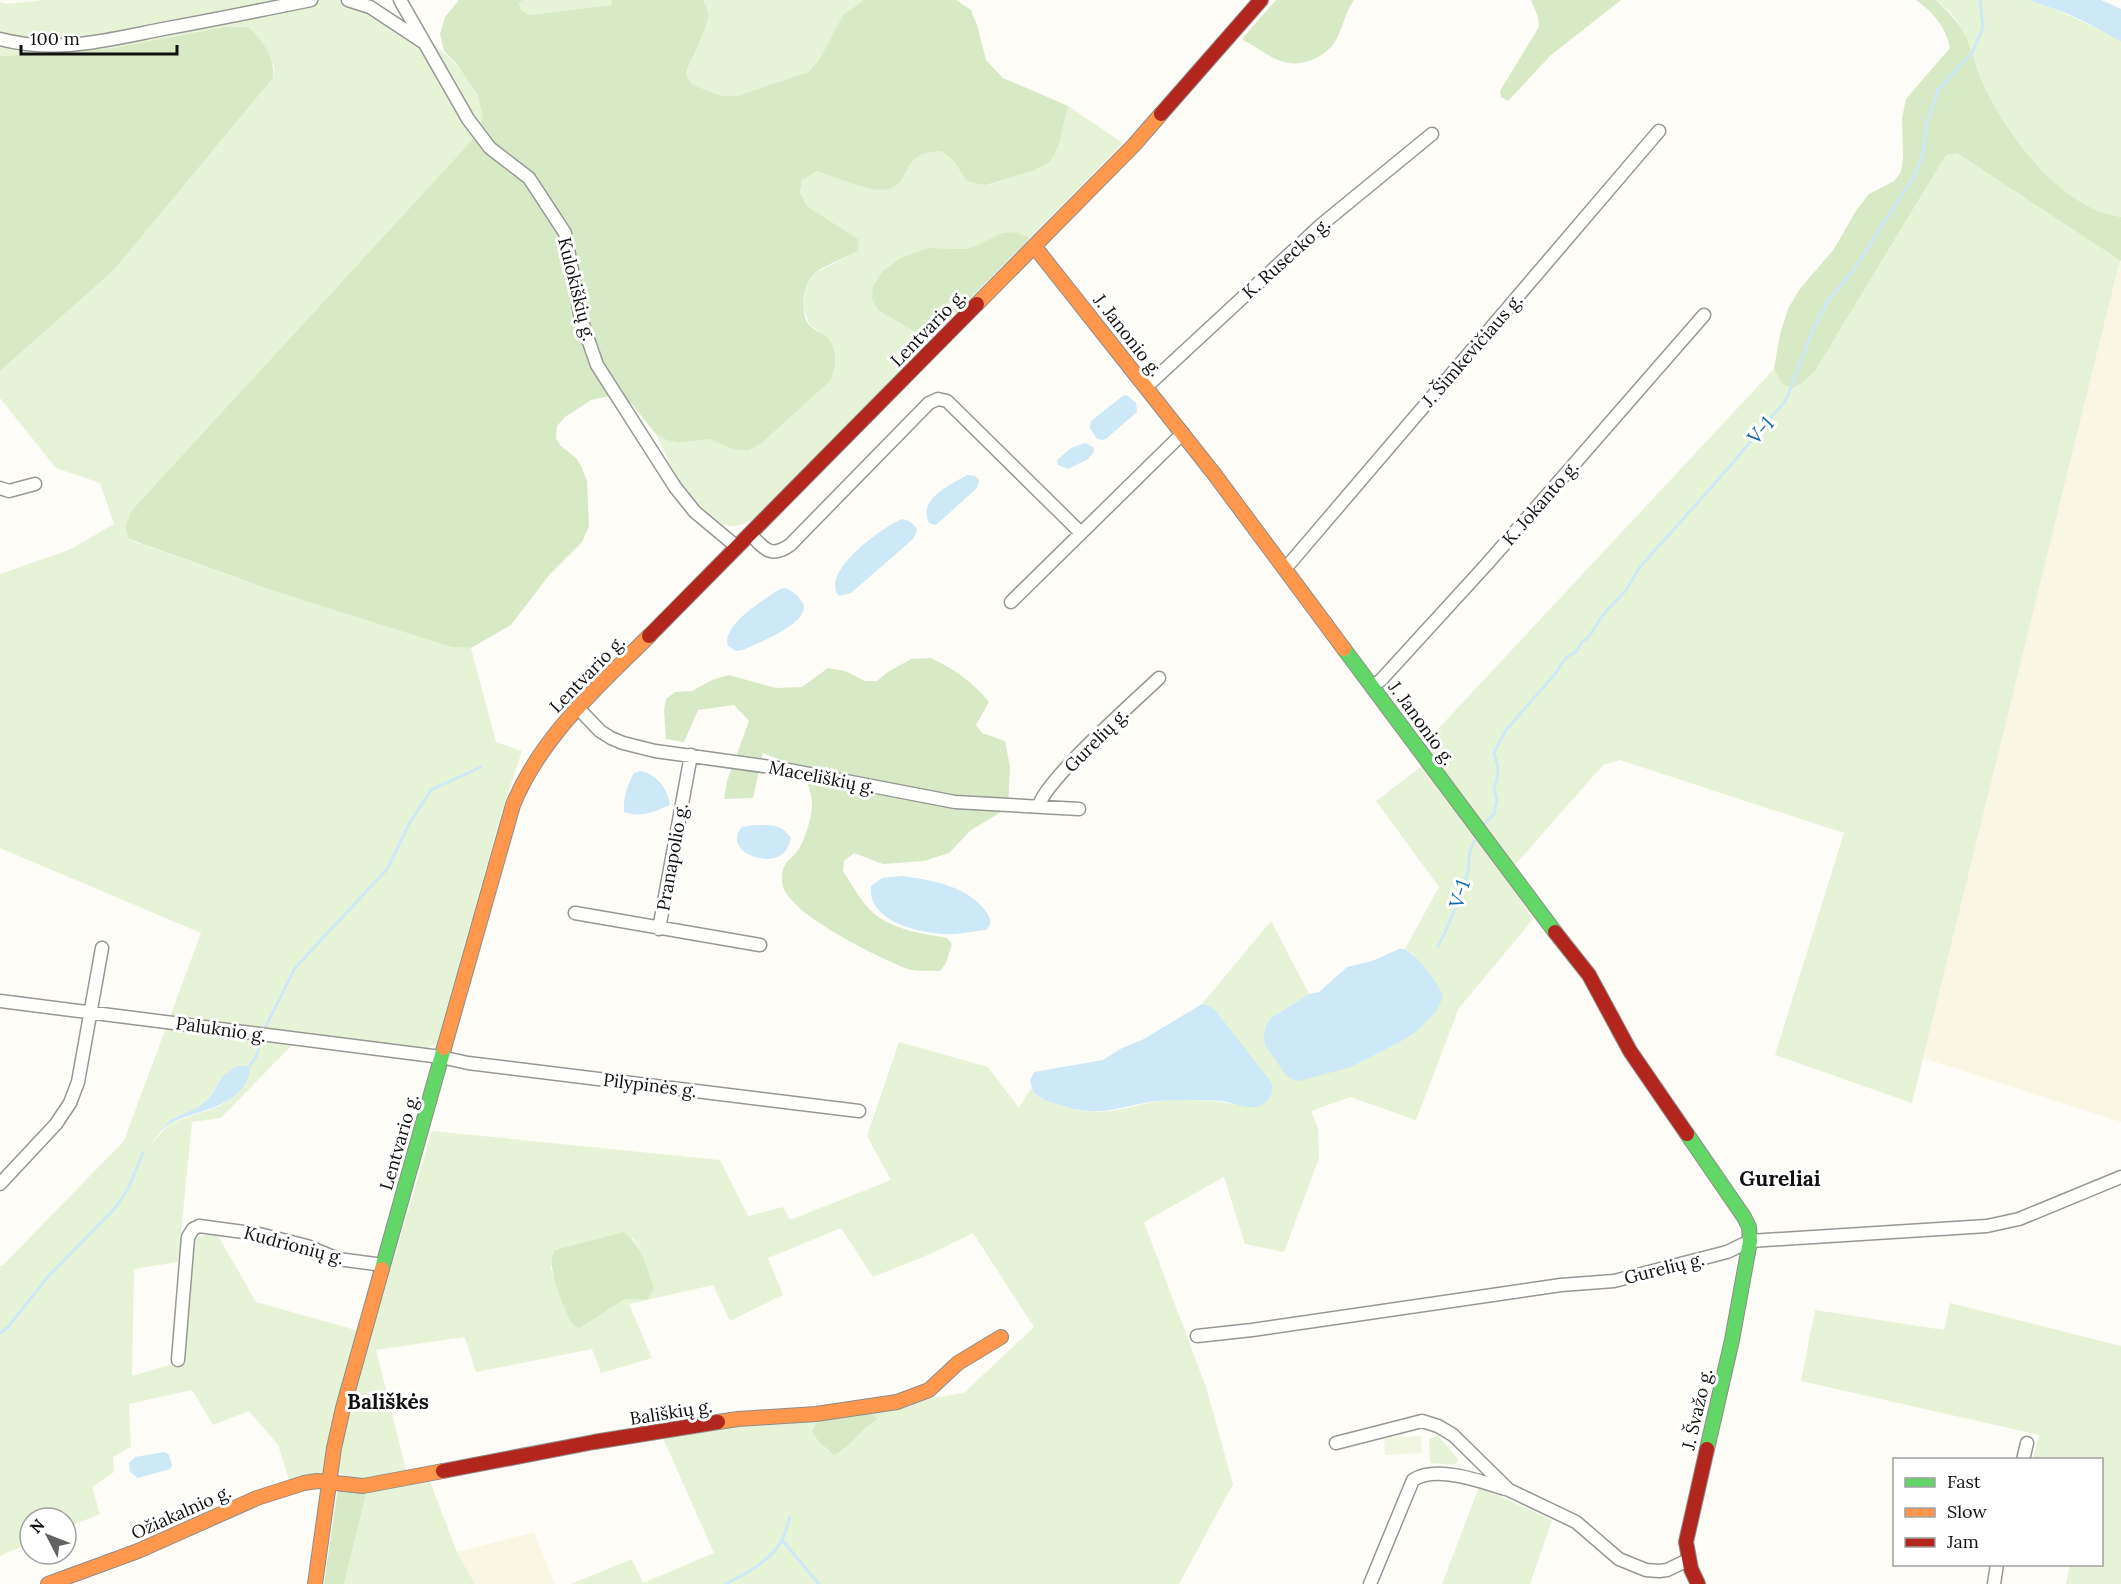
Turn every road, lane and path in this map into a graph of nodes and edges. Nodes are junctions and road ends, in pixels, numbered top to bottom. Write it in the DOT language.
graph roads {
  1 [pos="311,0"];
  2 [pos="348,0"];
  3 [pos="1261,0"];
  4 [pos="400,1"];
  5 [pos="0,39"];
  6 [pos="425,44"];
  7 [pos="1659,131"];
  8 [pos="1432,134"];
  9 [pos="1034,246"];
  10 [pos="1704,315"];
  11 [pos="1146,387"];
  12 [pos="1183,433"];
  13 [pos="35,484"];
  14 [pos="0,488"];
  15 [pos="1081,533"];
  16 [pos="750,534"];
  17 [pos="737,547"];
  18 [pos="1285,569"];
  19 [pos="1011,602"];
  20 [pos="1159,678"];
  21 [pos="1372,686"];
  22 [pos="578,708"];
  23 [pos="691,755"];
  24 [pos="1039,806"];
  25 [pos="1079,809"];
  26 [pos="575,913"];
  27 [pos="659,929"];
  28 [pos="760,945"];
  29 [pos="102,948"];
  30 [pos="0,1001"];
  31 [pos="91,1012"];
  32 [pos="441,1057"];
  33 [pos="859,1111"];
  34 [pos="2121,1177"];
  35 [pos="0,1184"];
  36 [pos="1750,1241"];
  37 [pos="383,1265"];
  38 [pos="1197,1336"];
  39 [pos="1001,1337"];
  40 [pos="178,1360"];
  41 [pos="1336,1443"];
  42 [pos="2027,1443"];
  43 [pos="2023,1458"];
  44 [pos="329,1482"];
  45 [pos="1509,1490"];
  46 [pos="1688,1560"];
  47 [pos="1997,1566"];
  48 [pos="48,1584"];
  49 [pos="315,1584"];
  50 [pos="1370,1584"];
  51 [pos="1698,1584"];
  52 [pos="1994,1584"];
  1 -- 5 [label="street"];
  2 -- 6 [label="street"];
  3 -- 9 [label="street, Lentvario g."];
  4 -- 6 [label="street, Kulokiškių g."];
  6 -- 17 [label="street, Kulokiškių g."];
  7 -- 18 [label="street, J. Šimkevičiaus g."];
  8 -- 11 [label="street, K. Rusecko g."];
  9 -- 11 [label="street, J. Janonio g."];
  9 -- 16 [label="street, Lentvario g."];
  10 -- 21 [label="street, K. Jokanto g."];
  11 -- 12 [label="street, J. Janonio g."];
  12 -- 15 [label="street"];
  12 -- 18 [label="street, J. Janonio g."];
  13 -- 14 [label="street"];
  15 -- 16 [label="street"];
  15 -- 19 [label="street"];
  16 -- 17 [label="street, Lentvario g."];
  17 -- 22 [label="street, Lentvario g."];
  18 -- 21 [label="street, J. Janonio g."];
  20 -- 24 [label="street, Gurelių g."];
  21 -- 36 [label="street, J. Janonio g."];
  22 -- 23 [label="street, Maceliškių g."];
  22 -- 32 [label="street, Lentvario g."];
  23 -- 24 [label="street, Maceliškių g."];
  23 -- 27 [label="street, Pranapolio g."];
  24 -- 25 [label="street, Maceliškių g."];
  26 -- 27 [label="street"];
  27 -- 28 [label="street, Pranapolio g."];
  29 -- 31 [label="street"];
  30 -- 31 [label="street, Paluknio g."];
  31 -- 32 [label="street, Paluknio g."];
  31 -- 35 [label="street"];
  32 -- 33 [label="street, Pilypinės g."];
  32 -- 37 [label="street, Lentvario g."];
  34 -- 36 [label="street, Gurelių g."];
  36 -- 38 [label="street, Gurelių g."];
  36 -- 46 [label="street, J. Švažo g."];
  37 -- 40 [label="street, Kudrionių g."];
  37 -- 44 [label="street, Lentvario g."];
  39 -- 44 [label="street, Bališkių g."];
  41 -- 45 [label="street"];
  42 -- 43 [label="street"];
  44 -- 48 [label="street, Ožiakalnio g."];
  44 -- 49 [label="street, Lentvario g."];
  45 -- 46 [label="street"];
  45 -- 50 [label="street"];
  46 -- 51 [label="street, J. Švažo g."];
  47 -- 52 [label="street"];
}
